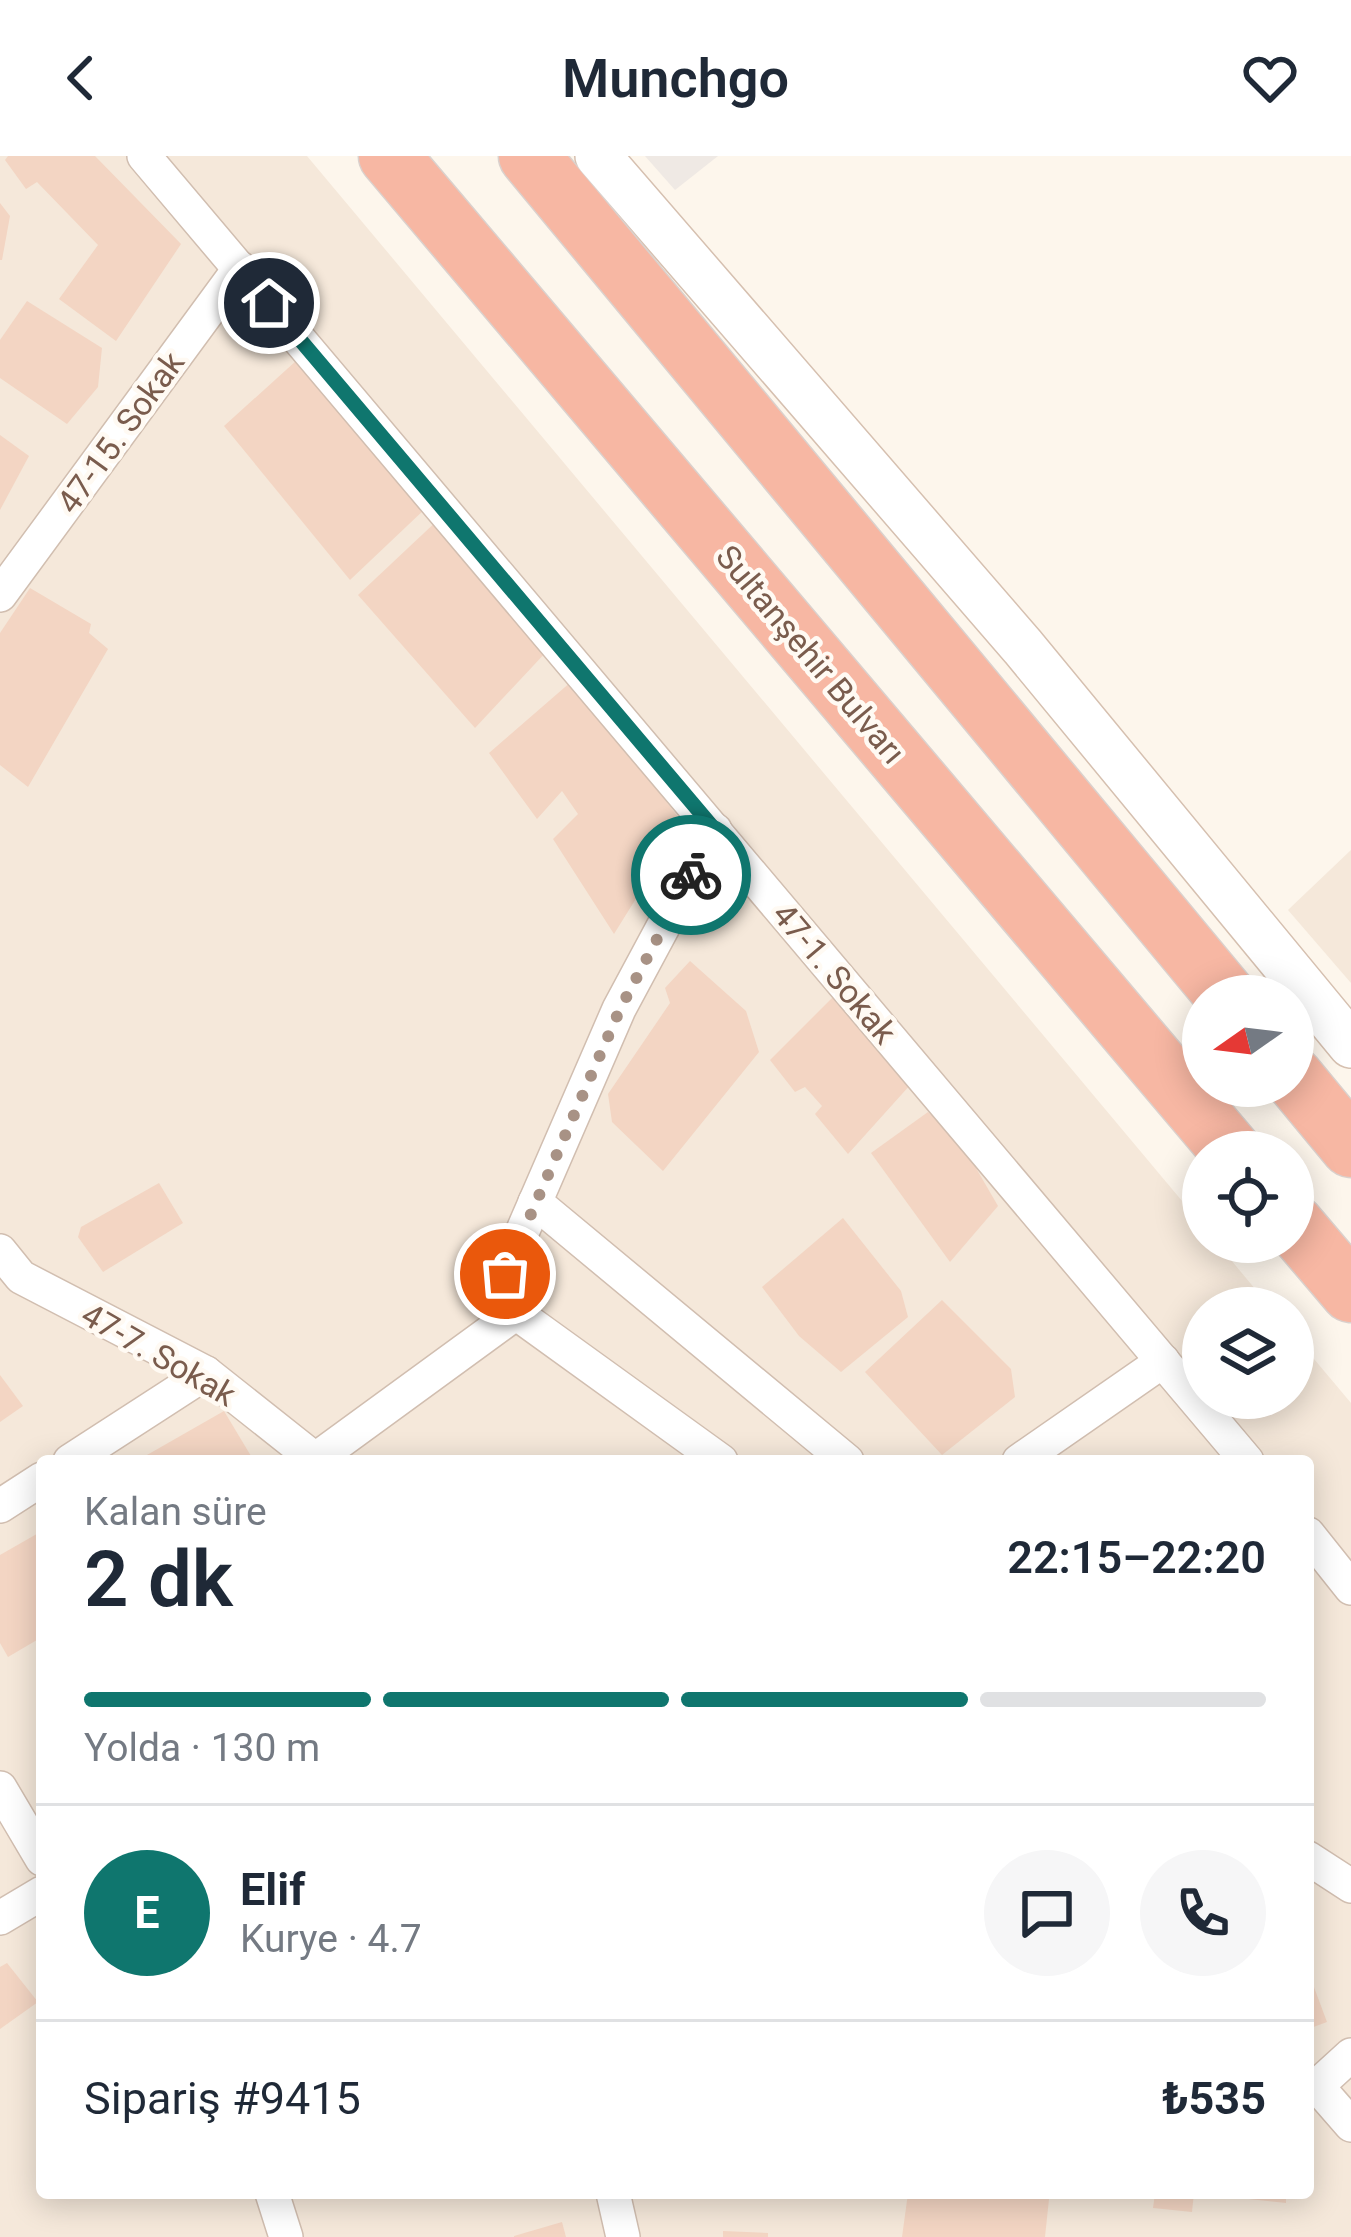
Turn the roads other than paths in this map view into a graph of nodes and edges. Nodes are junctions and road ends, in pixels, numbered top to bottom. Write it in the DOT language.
graph roads {
  1 [pos="144,156"];
  2 [pos="389,156"];
  3 [pos="529,156"];
  4 [pos="598,156"];
  5 [pos="240,268"];
  6 [pos="0,596"];
  7 [pos="715,830"];
  8 [pos="1209,975"];
  9 [pos="1351,1045"];
  10 [pos="1314,1102"];
  11 [pos="1214,1131"];
  12 [pos="1351,1147"];
  13 [pos="535,1202"];
  14 [pos="1314,1248"];
  15 [pos="0,1251"];
  16 [pos="1351,1292"];
  17 [pos="516,1313"];
  18 [pos="1163,1361"];
  19 [pos="206,1373"];
  20 [pos="79,1455"];
  21 [pos="310,1455"];
  22 [pos="323,1455"];
  23 [pos="714,1455"];
  24 [pos="840,1455"];
  25 [pos="1028,1455"];
  26 [pos="1242,1455"];
  27 [pos="36,1483"];
  28 [pos="0,1506"];
  29 [pos="1314,1542"];
  30 [pos="1351,1588"];
  31 [pos="4,1805"];
  32 [pos="36,1850"];
  33 [pos="1314,1862"];
  34 [pos="1351,1886"];
  35 [pos="36,1897"];
  36 [pos="0,1918"];
  37 [pos="1351,2055"];
  38 [pos="1314,2084"];
  39 [pos="1314,2088"];
  40 [pos="1351,2125"];
  41 [pos="274,2199"];
  42 [pos="614,2199"];
  43 [pos="286,2237"];
  44 [pos="623,2237"];
  1 -- 5 [label="street, 47-1. Sokak"];
  2 -- 11 [label="highway, Sultanşehir Bulvarı"];
  3 -- 8 [label="highway"];
  4 -- 9 [label="street"];
  5 -- 6 [label="street, 47-15. Sokak"];
  5 -- 7 [label="street, 47-1. Sokak"];
  7 -- 13 [label="street"];
  7 -- 18 [label="street, 47-1. Sokak"];
  10 -- 12 [label="highway"];
  13 -- 17 [label="street"];
  13 -- 24 [label="street"];
  14 -- 16 [label="highway"];
  15 -- 19 [label="street, 47-7. Sokak"];
  17 -- 22 [label="street"];
  17 -- 23 [label="street"];
  18 -- 25 [label="street"];
  18 -- 26 [label="street, 47-1. Sokak"];
  19 -- 20 [label="street"];
  19 -- 21 [label="street, 47-7. Sokak"];
  27 -- 28 [label="street"];
  29 -- 30 [label="street"];
  31 -- 32 [label="street"];
  33 -- 34 [label="street"];
  35 -- 36 [label="street"];
  37 -- 38 [label="street"];
  39 -- 40 [label="street"];
  41 -- 43 [label="street"];
  42 -- 44 [label="street"];
}
